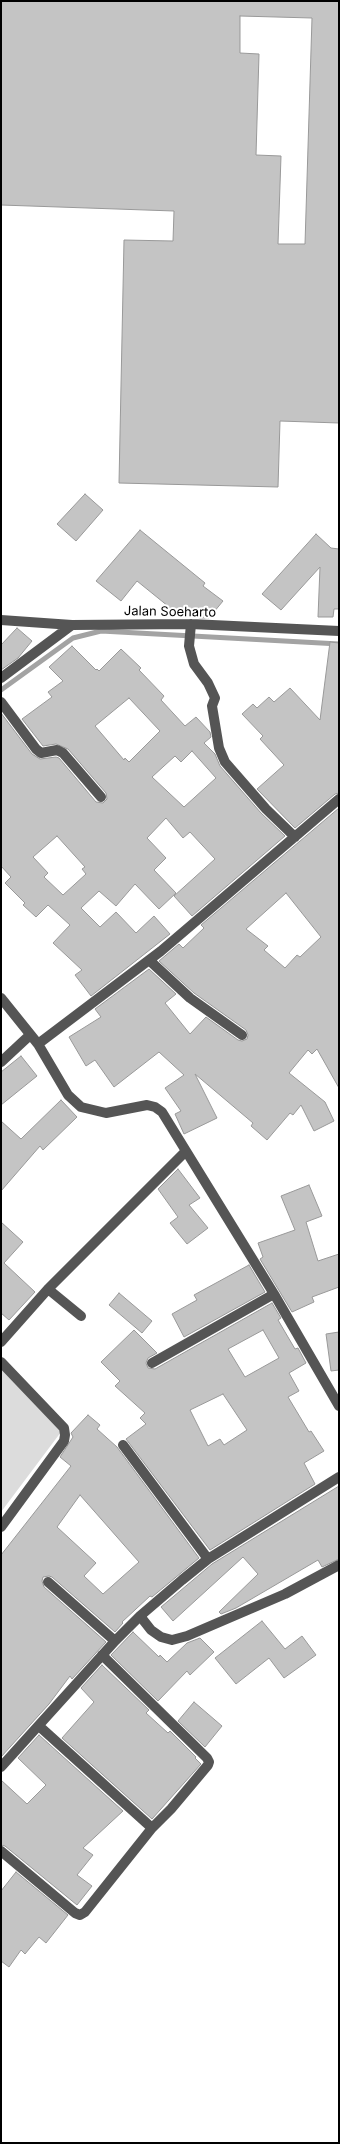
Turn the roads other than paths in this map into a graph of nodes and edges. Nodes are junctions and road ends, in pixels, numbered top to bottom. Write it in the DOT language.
graph roads {
  1 [pos="1,620"];
  2 [pos="72,625"];
  3 [pos="190,627"];
  4 [pos="339,631"];
  5 [pos="1,678"];
  6 [pos="1,702"];
  7 [pos="101,797"];
  8 [pos="339,799"];
  9 [pos="295,837"];
  10 [pos="149,960"];
  11 [pos="1,998"];
  12 [pos="30,1035"];
  13 [pos="242,1035"];
  14 [pos="38,1044"];
  15 [pos="1,1062"];
  16 [pos="185,1152"];
  17 [pos="48,1289"];
  18 [pos="274,1294"];
  19 [pos="81,1316"];
  20 [pos="1,1342"];
  21 [pos="1,1362"];
  22 [pos="152,1363"];
  23 [pos="339,1406"];
  24 [pos="122,1445"];
  25 [pos="339,1477"];
  26 [pos="1,1527"];
  27 [pos="208,1558"];
  28 [pos="339,1565"];
  29 [pos="48,1582"];
  30 [pos="140,1616"];
  31 [pos="115,1641"];
  32 [pos="102,1655"];
  33 [pos="39,1726"];
  34 [pos="1,1767"];
  35 [pos="152,1828"];
  36 [pos="1,1852"];
  1 -- 2 [label="street, Jalan Soeharto"];
  2 -- 3 [label="street, Jalan Soeharto"];
  2 -- 5 [label="street"];
  3 -- 4 [label="street, Jalan Soeharto"];
  3 -- 9 [label="street"];
  6 -- 7 [label="street"];
  8 -- 9 [label="street"];
  9 -- 10 [label="street"];
  10 -- 13 [label="street"];
  10 -- 14 [label="street"];
  11 -- 12 [label="street"];
  12 -- 14 [label="street"];
  12 -- 15 [label="street"];
  14 -- 16 [label="street"];
  16 -- 17 [label="street"];
  16 -- 18 [label="street"];
  17 -- 19 [label="street"];
  17 -- 20 [label="street"];
  18 -- 22 [label="street"];
  18 -- 23 [label="street"];
  21 -- 26 [label="street"];
  24 -- 27 [label="street"];
  25 -- 27 [label="street"];
  27 -- 30 [label="street"];
  28 -- 30 [label="street"];
  29 -- 31 [label="street"];
  30 -- 31 [label="street"];
  31 -- 32 [label="street"];
  32 -- 33 [label="street"];
  32 -- 35 [label="street"];
  33 -- 34 [label="street"];
  33 -- 35 [label="street"];
  35 -- 36 [label="street"];
}
